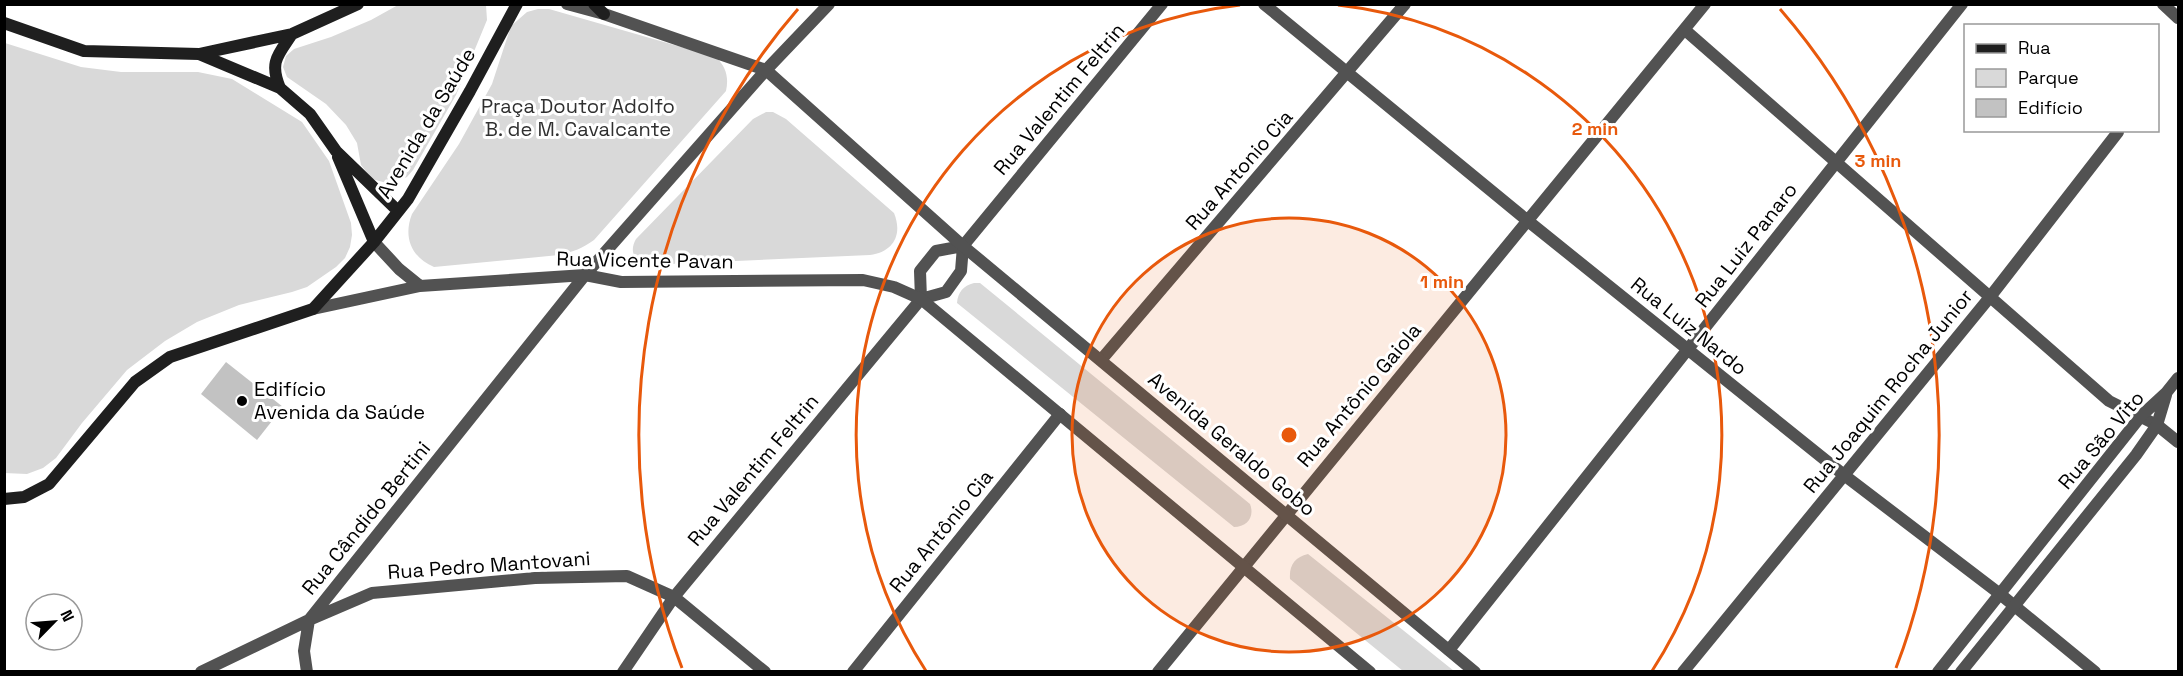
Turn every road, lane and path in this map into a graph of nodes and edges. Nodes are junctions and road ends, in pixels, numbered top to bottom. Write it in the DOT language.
graph roads {
  1 [pos="358,4"];
  2 [pos="517,4"];
  3 [pos="567,4"];
  4 [pos="594,4"];
  5 [pos="829,4"];
  6 [pos="1162,4"];
  7 [pos="1264,4"];
  8 [pos="1405,4"];
  9 [pos="1705,4"];
  10 [pos="1962,4"];
  11 [pos="2163,4"];
  12 [pos="604,14"];
  13 [pos="2178,18"];
  14 [pos="4,22"];
  15 [pos="1685,30"];
  16 [pos="292,34"];
  17 [pos="199,54"];
  18 [pos="766,70"];
  19 [pos="1347,74"];
  20 [pos="280,88"];
  21 [pos="2118,132"];
  22 [pos="336,151"];
  23 [pos="1837,162"];
  24 [pos="398,211"];
  25 [pos="1528,221"];
  26 [pos="374,242"];
  27 [pos="963,246"];
  28 [pos="585,275"];
  29 [pos="420,286"];
  30 [pos="1990,297"];
  31 [pos="921,299"];
  32 [pos="313,309"];
  33 [pos="1688,350"];
  34 [pos="1101,360"];
  35 [pos="2178,378"];
  36 [pos="2166,393"];
  37 [pos="1060,414"];
  38 [pos="2141,416"];
  39 [pos="2157,425"];
  40 [pos="2178,442"];
  41 [pos="1844,475"];
  42 [pos="4,499"];
  43 [pos="1286,514"];
  44 [pos="1244,567"];
  45 [pos="2000,594"];
  46 [pos="674,597"];
  47 [pos="2014,605"];
  48 [pos="309,620"];
  49 [pos="1449,650"];
  50 [pos="201,672"];
  51 [pos="307,672"];
  52 [pos="623,672"];
  53 [pos="765,672"];
  54 [pos="853,672"];
  55 [pos="1158,672"];
  56 [pos="1370,672"];
  57 [pos="1476,672"];
  58 [pos="1683,672"];
  59 [pos="1938,672"];
  60 [pos="1961,672"];
  61 [pos="2095,672"];
  1 -- 16 [label="main road"];
  2 -- 24 [label="main road, Avenida da Saúde"];
  3 -- 12 [label="street"];
  4 -- 12 [label="main road"];
  5 -- 18 [label="street, Rua Cândido Bertini"];
  6 -- 27 [label="street, Rua Valentim Feltrin"];
  7 -- 19 [label="street, Rua Luiz Nardo"];
  8 -- 19 [label="street, Rua Antonio Cia"];
  9 -- 15 [label="street, Rua Antônio Gaiola"];
  10 -- 23 [label="street, Rua Luiz Panaro"];
  11 -- 13 [label="street"];
  12 -- 18 [label="street"];
  14 -- 17 [label="main road"];
  15 -- 23 [label="street"];
  15 -- 25 [label="street, Rua Antônio Gaiola"];
  16 -- 17 [label="main road"];
  16 -- 20 [label="main road"];
  17 -- 20 [label="main road"];
  18 -- 27 [label="street, Avenida Geraldo Gobo"];
  18 -- 28 [label="street, Rua Cândido Bertini"];
  19 -- 25 [label="street, Rua Luiz Nardo"];
  19 -- 34 [label="street, Rua Antonio Cia"];
  20 -- 22 [label="main road"];
  21 -- 30 [label="street, Rua Joaquim Rocha Junior"];
  22 -- 24 [label="main road"];
  22 -- 26 [label="main road"];
  23 -- 30 [label="street"];
  23 -- 33 [label="street, Rua Luiz Panaro"];
  24 -- 26 [label="main road, Avenida da Saúde"];
  25 -- 33 [label="street, Rua Luiz Nardo"];
  25 -- 43 [label="street, Rua Antônio Gaiola"];
  26 -- 29 [label="street"];
  26 -- 32 [label="main road, Avenida da Saúde"];
  27 -- 31 [label="street, Rua Valentim Feltrin"];
  27 -- 31 [label="street"];
  27 -- 34 [label="street, Avenida Geraldo Gobo"];
  28 -- 29 [label="street, Rua Vicente Pavan"];
  28 -- 31 [label="street, Rua Vicente Pavan"];
  28 -- 48 [label="street, Rua Cândido Bertini"];
  29 -- 32 [label="street, Rua Vicente Pavan"];
  30 -- 38 [label="street"];
  30 -- 41 [label="street, Rua Joaquim Rocha Junior"];
  31 -- 37 [label="street"];
  31 -- 46 [label="street, Rua Valentim Feltrin"];
  32 -- 42 [label="main road"];
  33 -- 41 [label="street, Rua Luiz Nardo"];
  33 -- 49 [label="street, Rua Luiz Panaro"];
  34 -- 43 [label="street, Avenida Geraldo Gobo"];
  35 -- 36 [label="street"];
  36 -- 38 [label="street, Rua São Vito"];
  36 -- 39 [label="street, Rua São Vito"];
  37 -- 44 [label="street"];
  37 -- 54 [label="street, Rua Antônio Cia"];
  38 -- 39 [label="street"];
  38 -- 45 [label="street, Rua São Vito"];
  39 -- 40 [label="street"];
  39 -- 47 [label="street, Rua São Vito"];
  41 -- 45 [label="street, Rua Luiz Nardo"];
  41 -- 58 [label="street, Rua Joaquim Rocha Junior"];
  43 -- 44 [label="street, Rua Antônio Gaiola"];
  43 -- 49 [label="street, Avenida Geraldo Gobo"];
  44 -- 55 [label="street, Rua Antônio Gaiola"];
  44 -- 56 [label="street"];
  45 -- 47 [label="street, Rua Luiz Nardo"];
  45 -- 59 [label="street, Rua São Vito"];
  46 -- 48 [label="street, Rua Pedro Mantovani"];
  46 -- 52 [label="street, Rua Valentim Feltrin"];
  46 -- 53 [label="street, Rua Pedro Mantovani"];
  47 -- 60 [label="street, Rua São Vito"];
  47 -- 61 [label="street, Rua Luiz Nardo"];
  48 -- 50 [label="street, Rua Pedro Mantovani"];
  48 -- 51 [label="street"];
  49 -- 57 [label="street, Avenida Geraldo Gobo"];
}
